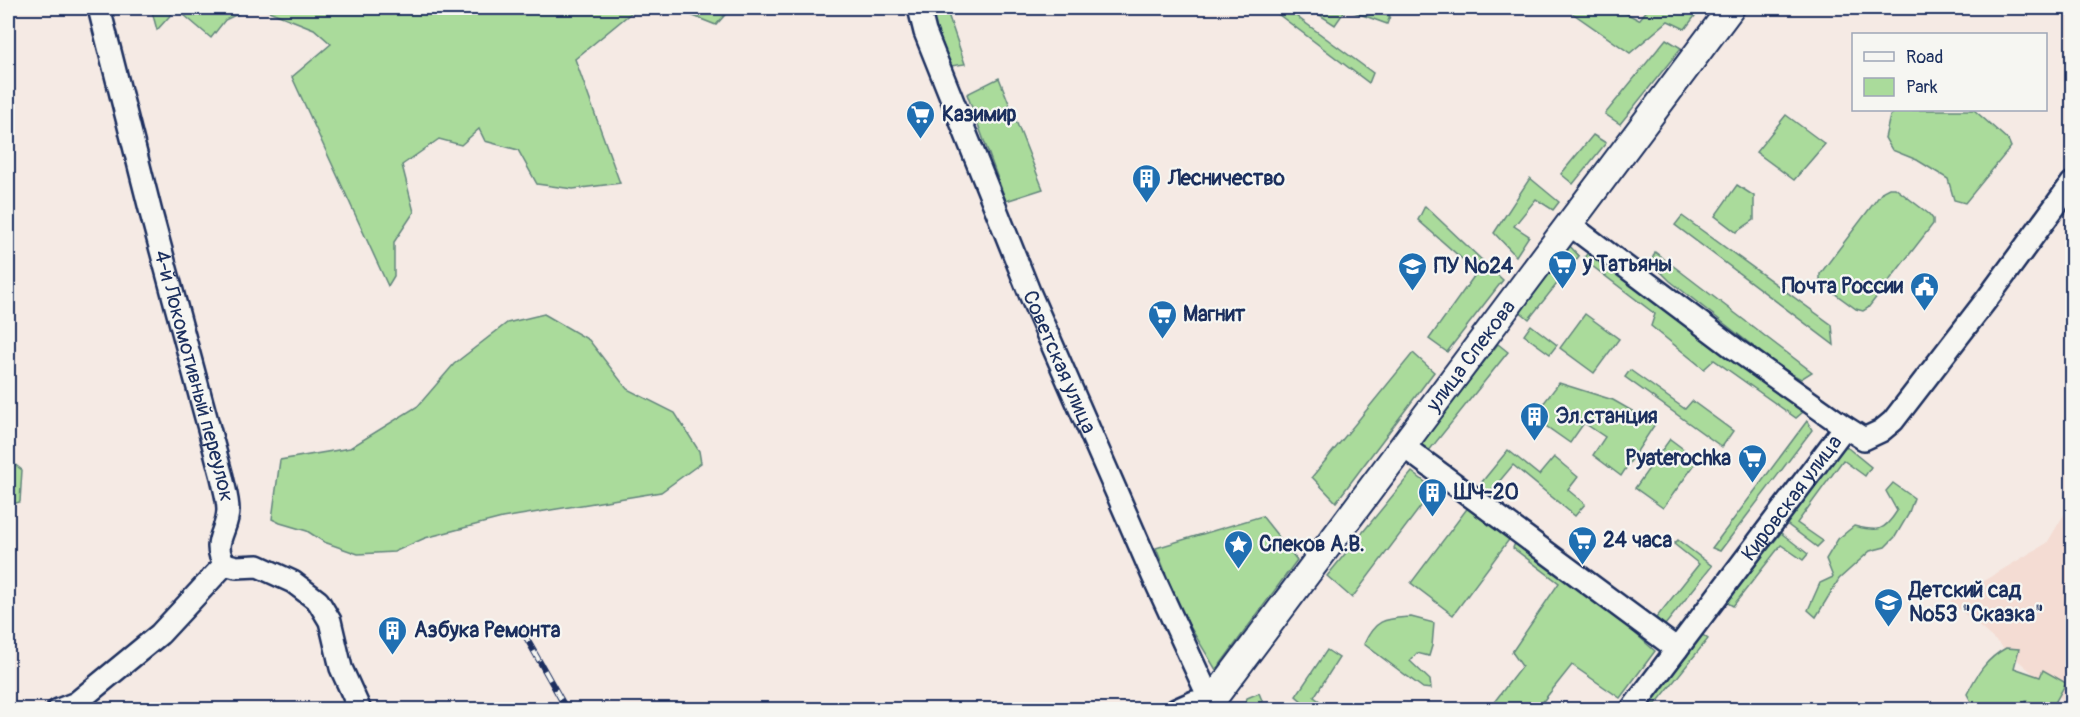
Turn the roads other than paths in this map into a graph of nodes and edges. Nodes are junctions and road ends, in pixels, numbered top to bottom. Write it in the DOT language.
graph roads {
  1 [pos="99,8"];
  2 [pos="919,8"];
  3 [pos="1731,8"];
  4 [pos="2073,183"];
  5 [pos="1569,224"];
  6 [pos="1845,427"];
  7 [pos="1403,446"];
  8 [pos="225,564"];
  9 [pos="1677,649"];
  10 [pos="1213,706"];
  11 [pos="58,710"];
  12 [pos="360,710"];
  13 [pos="1176,710"];
  14 [pos="1630,710"];
  1 -- 8 [label="street, 4-й Локомотивный переулок"];
  2 -- 10 [label="street, Советская улица"];
  3 -- 5 [label="main road, улица Спекова"];
  4 -- 6 [label="street, Кировская улица"];
  5 -- 6 [label="street"];
  5 -- 7 [label="main road, улица Спекова"];
  6 -- 9 [label="street, Кировская улица"];
  7 -- 9 [label="street"];
  7 -- 10 [label="main road, улица Спекова"];
  8 -- 11 [label="street"];
  8 -- 12 [label="street"];
  9 -- 14 [label="street, Кировская улица"];
  10 -- 13 [label="street"];
}
